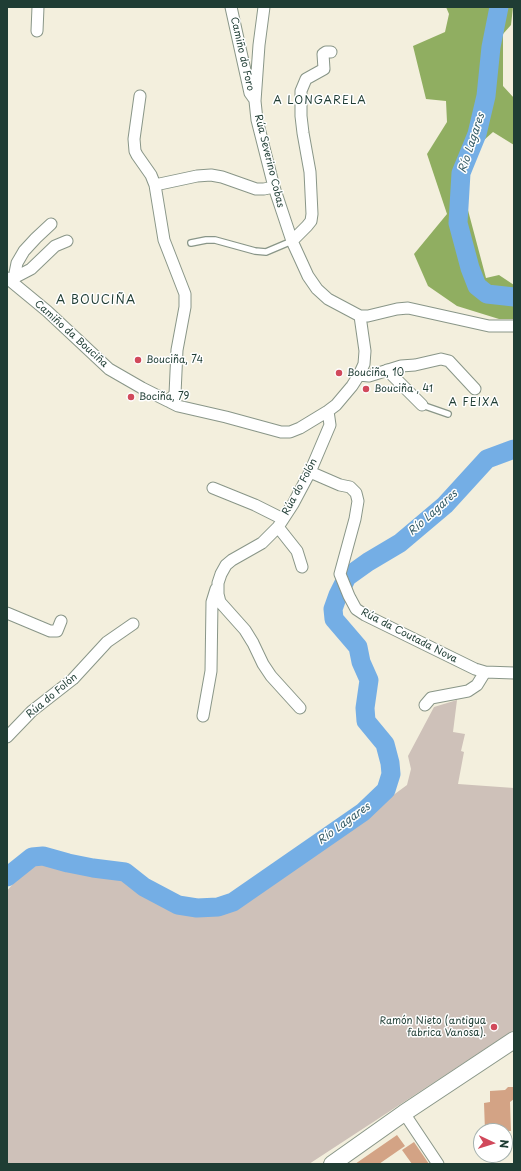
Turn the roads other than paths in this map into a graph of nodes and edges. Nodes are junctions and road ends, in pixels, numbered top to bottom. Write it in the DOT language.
graph roads {
  1 [pos="38,7"];
  2 [pos="231,7"];
  3 [pos="264,7"];
  4 [pos="37,31"];
  5 [pos="331,52"];
  6 [pos="140,96"];
  7 [pos="255,101"];
  8 [pos="155,184"];
  9 [pos="274,187"];
  10 [pos="51,224"];
  11 [pos="67,241"];
  12 [pos="292,242"];
  13 [pos="191,243"];
  14 [pos="10,279"];
  15 [pos="360,316"];
  16 [pos="514,326"];
  17 [pos="387,370"];
  18 [pos="359,375"];
  19 [pos="475,389"];
  20 [pos="168,401"];
  21 [pos="422,405"];
  22 [pos="328,411"];
  23 [pos="448,414"];
  24 [pos="310,472"];
  25 [pos="213,488"];
  26 [pos="281,523"];
  27 [pos="302,567"];
  28 [pos="218,583"];
  29 [pos="7,613"];
  30 [pos="61,621"];
  31 [pos="133,624"];
  32 [pos="486,672"];
  33 [pos="514,673"];
  34 [pos="425,705"];
  35 [pos="300,708"];
  36 [pos="202,716"];
  37 [pos="7,737"];
  38 [pos="514,1040"];
  39 [pos="404,1113"];
  40 [pos="332,1164"];
  41 [pos="438,1164"];
  1 -- 4 [label="street"];
  2 -- 7 [label="street, Camiño do Foro"];
  3 -- 7 [label="street, Rúa Severino Cobas"];
  5 -- 12 [label="street"];
  6 -- 8 [label="street"];
  7 -- 9 [label="street, Rúa Severino Cobas"];
  8 -- 9 [label="street"];
  8 -- 20 [label="street"];
  9 -- 12 [label="street, Rúa Severino Cobas"];
  10 -- 14 [label="street"];
  11 -- 14 [label="street"];
  12 -- 13 [label="lane"];
  12 -- 15 [label="street, Rúa Severino Cobas"];
  14 -- 20 [label="street, Camiño da Bouciña"];
  15 -- 16 [label="street"];
  15 -- 18 [label="street, Camiño da Bouciña"];
  17 -- 18 [label="street"];
  17 -- 19 [label="street"];
  17 -- 21 [label="street"];
  18 -- 22 [label="street, Camiño da Bouciña"];
  20 -- 22 [label="street, Camiño da Bouciña"];
  21 -- 23 [label="lane"];
  22 -- 24 [label="street, Rúa do Folón"];
  24 -- 26 [label="street, Rúa do Folón"];
  24 -- 32 [label="street, Rúa da Coutada Nova"];
  25 -- 26 [label="street"];
  26 -- 27 [label="street"];
  26 -- 28 [label="street, Rúa do Folón"];
  28 -- 35 [label="street"];
  28 -- 36 [label="street, Rúa do Folón"];
  29 -- 30 [label="street"];
  31 -- 37 [label="street, Rúa do Folón"];
  32 -- 33 [label="street, Rúa da Coutada Nova"];
  32 -- 34 [label="street"];
  38 -- 39 [label="main road"];
  39 -- 40 [label="main road"];
  39 -- 41 [label="street"];
}
